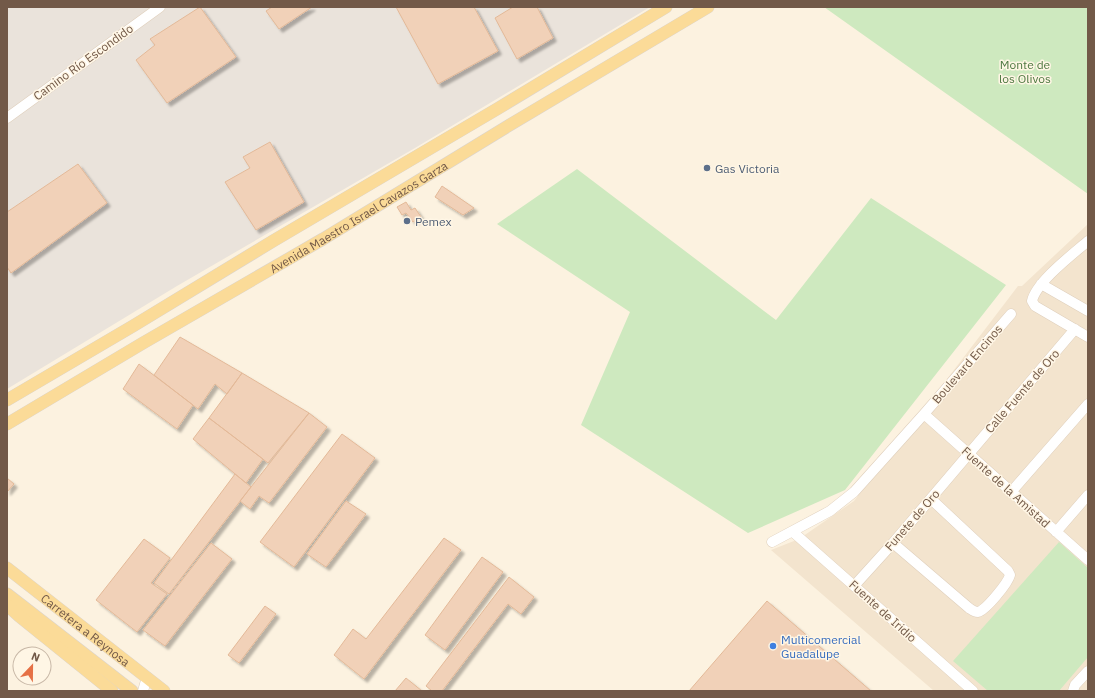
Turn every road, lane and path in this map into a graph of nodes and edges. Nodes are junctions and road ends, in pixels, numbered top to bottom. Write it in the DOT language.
graph roads {
  1 [pos="160,7"];
  2 [pos="666,7"];
  3 [pos="708,7"];
  4 [pos="497,109"];
  5 [pos="7,118"];
  6 [pos="508,126"];
  7 [pos="450,137"];
  8 [pos="461,155"];
  9 [pos="1088,241"];
  10 [pos="1040,284"];
  11 [pos="1088,311"];
  12 [pos="1011,314"];
  13 [pos="1075,329"];
  14 [pos="1088,337"];
  15 [pos="7,400"];
  16 [pos="1088,404"];
  17 [pos="924,414"];
  18 [pos="7,424"];
  19 [pos="969,453"];
  20 [pos="1011,492"];
  21 [pos="1088,495"];
  22 [pos="931,499"];
  23 [pos="793,532"];
  24 [pos="1056,532"];
  25 [pos="772,542"];
  26 [pos="893,543"];
  27 [pos="1088,560"];
  28 [pos="7,568"];
  29 [pos="854,586"];
  30 [pos="7,594"];
  31 [pos="7,604"];
  32 [pos="1088,671"];
  33 [pos="147,677"];
  34 [pos="112,691"];
  35 [pos="132,691"];
  36 [pos="143,691"];
  37 [pos="164,691"];
  38 [pos="973,691"];
  39 [pos="1073,691"];
  1 -- 5 [label="street, Camino Río Escondido"];
  2 -- 4 [label="main road, Avenida Maestro Israel Cavazos Garza"];
  3 -- 6 [label="main road, Avenida Maestro Israel Cavazos Garza"];
  4 -- 6 [label="main road"];
  4 -- 7 [label="main road, Avenida Maestro Israel Cavazos Garza"];
  6 -- 8 [label="main road, Avenida Maestro Israel Cavazos Garza"];
  7 -- 8 [label="main road"];
  7 -- 15 [label="main road, Avenida Maestro Israel Cavazos Garza"];
  8 -- 18 [label="main road, Avenida Maestro Israel Cavazos Garza"];
  9 -- 10 [label="street"];
  10 -- 11 [label="street"];
  10 -- 13 [label="street"];
  12 -- 17 [label="street, Boulevard Encinos"];
  13 -- 14 [label="street"];
  13 -- 19 [label="street, Calle Fuente de Oro"];
  16 -- 20 [label="street"];
  17 -- 19 [label="street, Fuente de la Amistad"];
  17 -- 23 [label="street, Boulevard Encinos"];
  19 -- 20 [label="street, Fuente de la Amistad"];
  19 -- 22 [label="street, Funete de Oro"];
  20 -- 24 [label="street, Fuente de la Amistad"];
  21 -- 24 [label="street"];
  22 -- 26 [label="street, Funete de Oro"];
  22 -- 26 [label="street"];
  23 -- 25 [label="street, Boulevard Encinos"];
  23 -- 29 [label="street, Fuente de Iridio"];
  24 -- 27 [label="street, Fuente de la Amistad"];
  26 -- 29 [label="street, Funete de Oro"];
  28 -- 33 [label="main road, Carretera a Reynosa"];
  29 -- 38 [label="street, Fuente de Iridio"];
  30 -- 35 [label="main road, Carretera a Reynosa"];
  31 -- 34 [label="main road"];
  32 -- 39 [label="street"];
  33 -- 36 [label="street"];
  33 -- 37 [label="main road, Carretera a Reynosa"];
}
